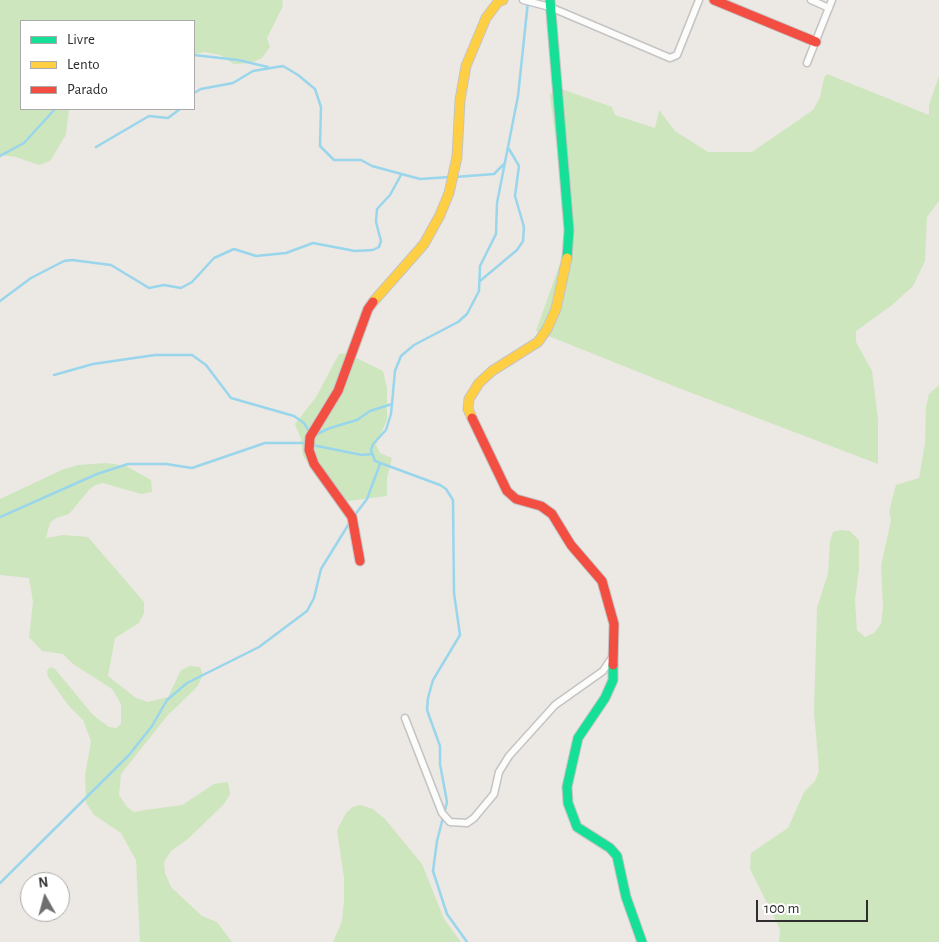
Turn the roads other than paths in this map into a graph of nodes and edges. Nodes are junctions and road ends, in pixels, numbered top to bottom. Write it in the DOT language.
graph roads {
  1 [pos="503,0"];
  2 [pos="523,0"];
  3 [pos="699,0"];
  4 [pos="714,0"];
  5 [pos="811,0"];
  6 [pos="832,0"];
  7 [pos="550,4"];
  8 [pos="829,8"];
  9 [pos="816,42"];
  10 [pos="807,63"];
  11 [pos="360,561"];
  12 [pos="614,654"];
  13 [pos="405,718"];
  14 [pos="642,942"];
  1 -- 11 [label="street"];
  2 -- 7 [label="street"];
  3 -- 7 [label="street"];
  4 -- 9 [label="street"];
  5 -- 8 [label="street"];
  6 -- 8 [label="street"];
  7 -- 12 [label="street"];
  8 -- 9 [label="street"];
  9 -- 10 [label="street"];
  12 -- 13 [label="street"];
  12 -- 14 [label="street"];
}
